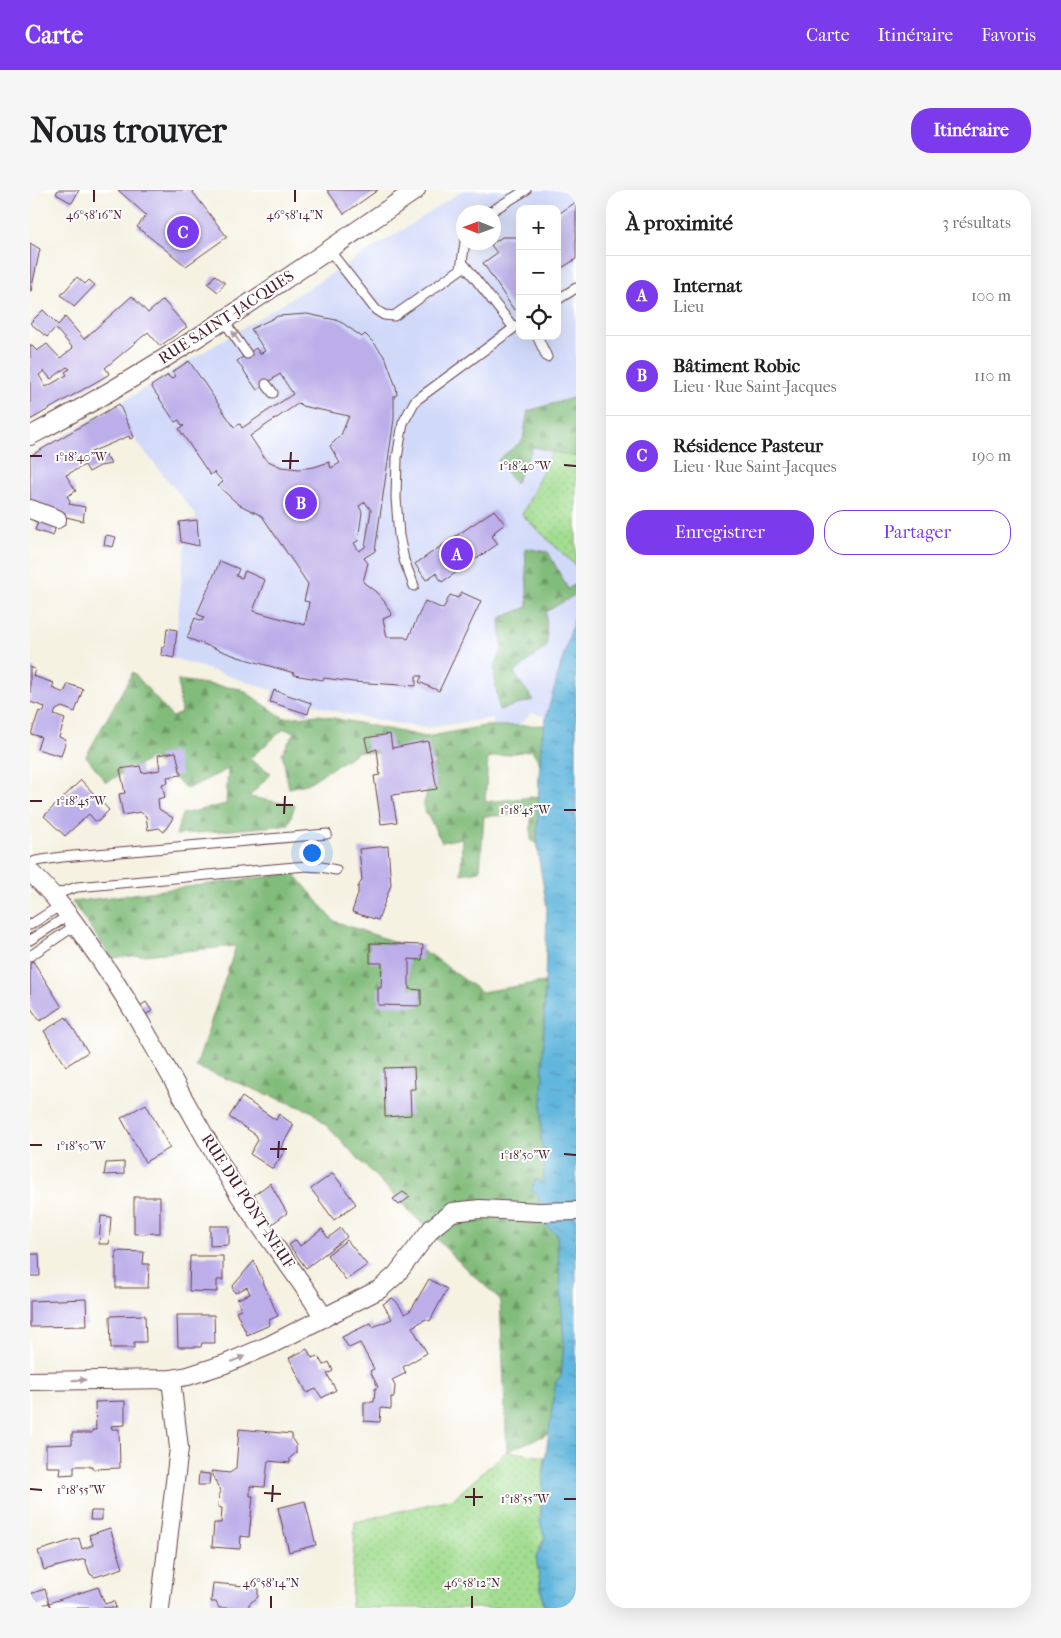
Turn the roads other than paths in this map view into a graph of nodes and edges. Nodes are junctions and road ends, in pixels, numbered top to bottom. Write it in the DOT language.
graph roads {
  1 [pos="416,190"];
  2 [pos="526,190"];
  3 [pos="501,205"];
  4 [pos="329,250"];
  5 [pos="463,250"];
  6 [pos="463,262"];
  7 [pos="576,288"];
  8 [pos="561,297"];
  9 [pos="224,321"];
  10 [pos="516,325"];
  11 [pos="516,327"];
  12 [pos="540,340"];
  13 [pos="247,354"];
  14 [pos="547,356"];
  15 [pos="266,384"];
  16 [pos="273,393"];
  17 [pos="30,436"];
  18 [pos="30,509"];
  19 [pos="57,519"];
  20 [pos="414,586"];
  21 [pos="327,834"];
  22 [pos="30,863"];
  23 [pos="336,870"];
  24 [pos="30,872"];
  25 [pos="65,910"];
  26 [pos="30,926"];
  27 [pos="30,940"];
  28 [pos="30,956"];
  29 [pos="576,1211"];
  30 [pos="324,1318"];
  31 [pos="171,1379"];
  32 [pos="30,1382"];
  33 [pos="160,1608"];
  1 -- 4 [label="street, RUE SAINT-JACQUES"];
  2 -- 3 [label="lane"];
  4 -- 6 [label="lane"];
  4 -- 9 [label="street, RUE SAINT-JACQUES"];
  5 -- 6 [label="lane"];
  6 -- 10 [label="lane"];
  7 -- 8 [label="lane"];
  13 -- 9 [label="lane, one-way"];
  9 -- 17 [label="street, RUE SAINT-JACQUES"];
  11 -- 20 [label="lane"];
  12 -- 14 [label="lane"];
  15 -- 16 [label="lane"];
  18 -- 19 [label="street"];
  21 -- 22 [label="lane"];
  23 -- 25 [label="lane"];
  24 -- 25 [label="street, RUE DU PONT-NEUF"];
  25 -- 26 [label="lane"];
  25 -- 27 [label="lane"];
  25 -- 28 [label="lane"];
  25 -- 30 [label="street, RUE DU PONT-NEUF"];
  29 -- 30 [label="street"];
  31 -- 30 [label="street, one-way"];
  32 -- 31 [label="street, one-way"];
  31 -- 33 [label="street"];
}
